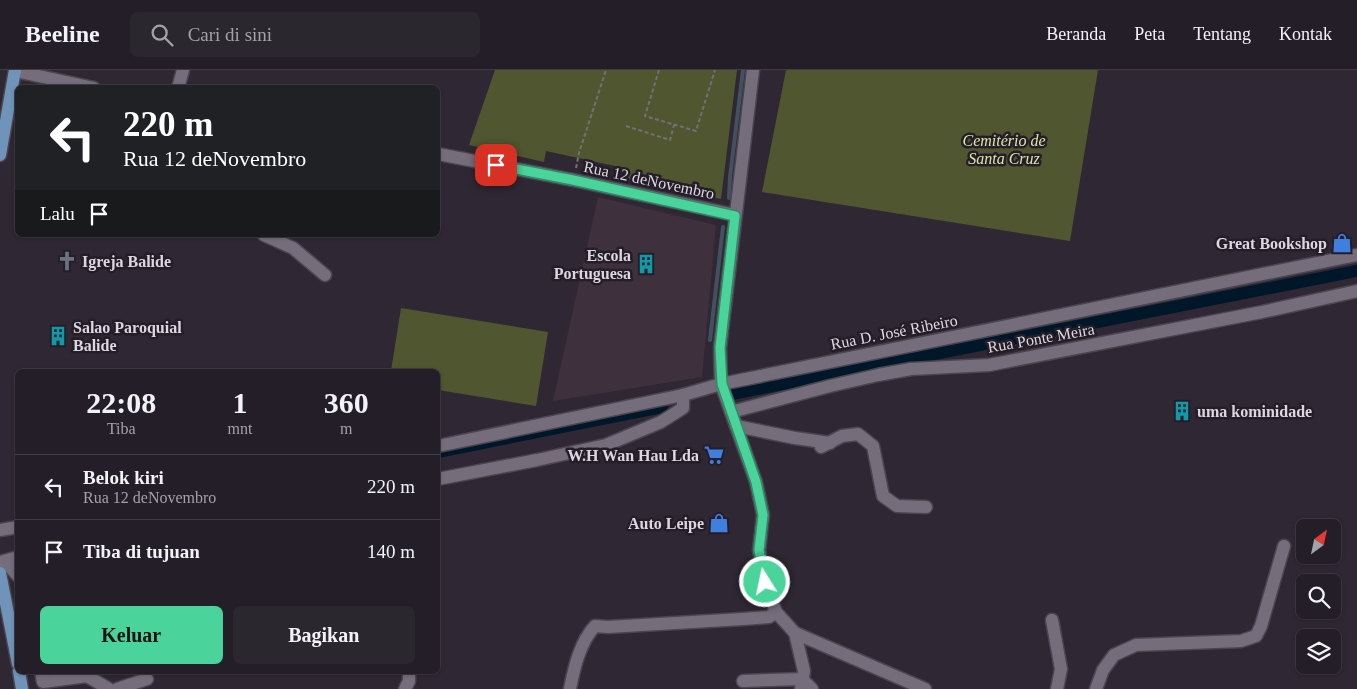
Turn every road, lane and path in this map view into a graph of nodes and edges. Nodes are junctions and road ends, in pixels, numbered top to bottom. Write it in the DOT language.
graph roads {
  1 [pos="13,70"];
  2 [pos="183,70"];
  3 [pos="606,70"];
  4 [pos="660,70"];
  5 [pos="715,70"];
  6 [pos="753,70"];
  7 [pos="80,85"];
  8 [pos="179,85"];
  9 [pos="674,125"];
  10 [pos="626,126"];
  11 [pos="440,154"];
  12 [pos="0,155"];
  13 [pos="573,180"];
  14 [pos="735,216"];
  15 [pos="268,237"];
  16 [pos="1357,255"];
  17 [pos="325,275"];
  18 [pos="1357,291"];
  19 [pos="722,384"];
  20 [pos="683,395"];
  21 [pos="731,412"];
  22 [pos="736,426"];
  23 [pos="440,446"];
  24 [pos="440,479"];
  25 [pos="926,506"];
  26 [pos="15,528"];
  27 [pos="0,530"];
  28 [pos="1284,546"];
  29 [pos="15,558"];
  30 [pos="0,562"];
  31 [pos="0,573"];
  32 [pos="15,573"];
  33 [pos="776,612"];
  34 [pos="1052,620"];
  35 [pos="795,633"];
  36 [pos="15,649"];
  37 [pos="20,674"];
  38 [pos="42,674"];
  39 [pos="409,674"];
  40 [pos="147,679"];
  41 [pos="742,681"];
  42 [pos="802,684"];
  43 [pos="22,689"];
  44 [pos="109,689"];
  45 [pos="117,689"];
  46 [pos="405,689"];
  47 [pos="570,689"];
  48 [pos="812,689"];
  49 [pos="925,689"];
  50 [pos="1057,689"];
  51 [pos="1096,689"];
  1 -- 7 [label="street"];
  1 -- 12 [label="main road"];
  2 -- 8 [label="street"];
  3 -- 13 [label="path"];
  4 -- 9 [label="path"];
  5 -- 9 [label="path"];
  6 -- 14 [label="street"];
  9 -- 10 [label="path"];
  11 -- 13 [label="street, Rua 12 deNovembro"];
  13 -- 14 [label="street, Rua 12 deNovembro"];
  14 -- 19 [label="street"];
  15 -- 17 [label="street"];
  16 -- 19 [label="street, Rua D. José Ribeiro"];
  18 -- 21 [label="street, Rua Ponte Meira"];
  19 -- 20 [label="street, Rua D. José Ribeiro"];
  19 -- 21 [label="street"];
  20 -- 23 [label="street, Rua D. José Ribeiro"];
  20 -- 24 [label="street"];
  21 -- 22 [label="street"];
  22 -- 25 [label="street"];
  22 -- 33 [label="street"];
  26 -- 27 [label="street"];
  28 -- 51 [label="street"];
  29 -- 30 [label="street"];
  30 -- 32 [label="street"];
  31 -- 36 [label="main road"];
  33 -- 35 [label="street"];
  33 -- 47 [label="street"];
  34 -- 50 [label="street"];
  35 -- 42 [label="street"];
  35 -- 49 [label="street"];
  37 -- 43 [label="main road"];
  38 -- 44 [label="street"];
  39 -- 46 [label="street"];
  40 -- 45 [label="street"];
  41 -- 42 [label="street"];
  42 -- 48 [label="street"];
}
